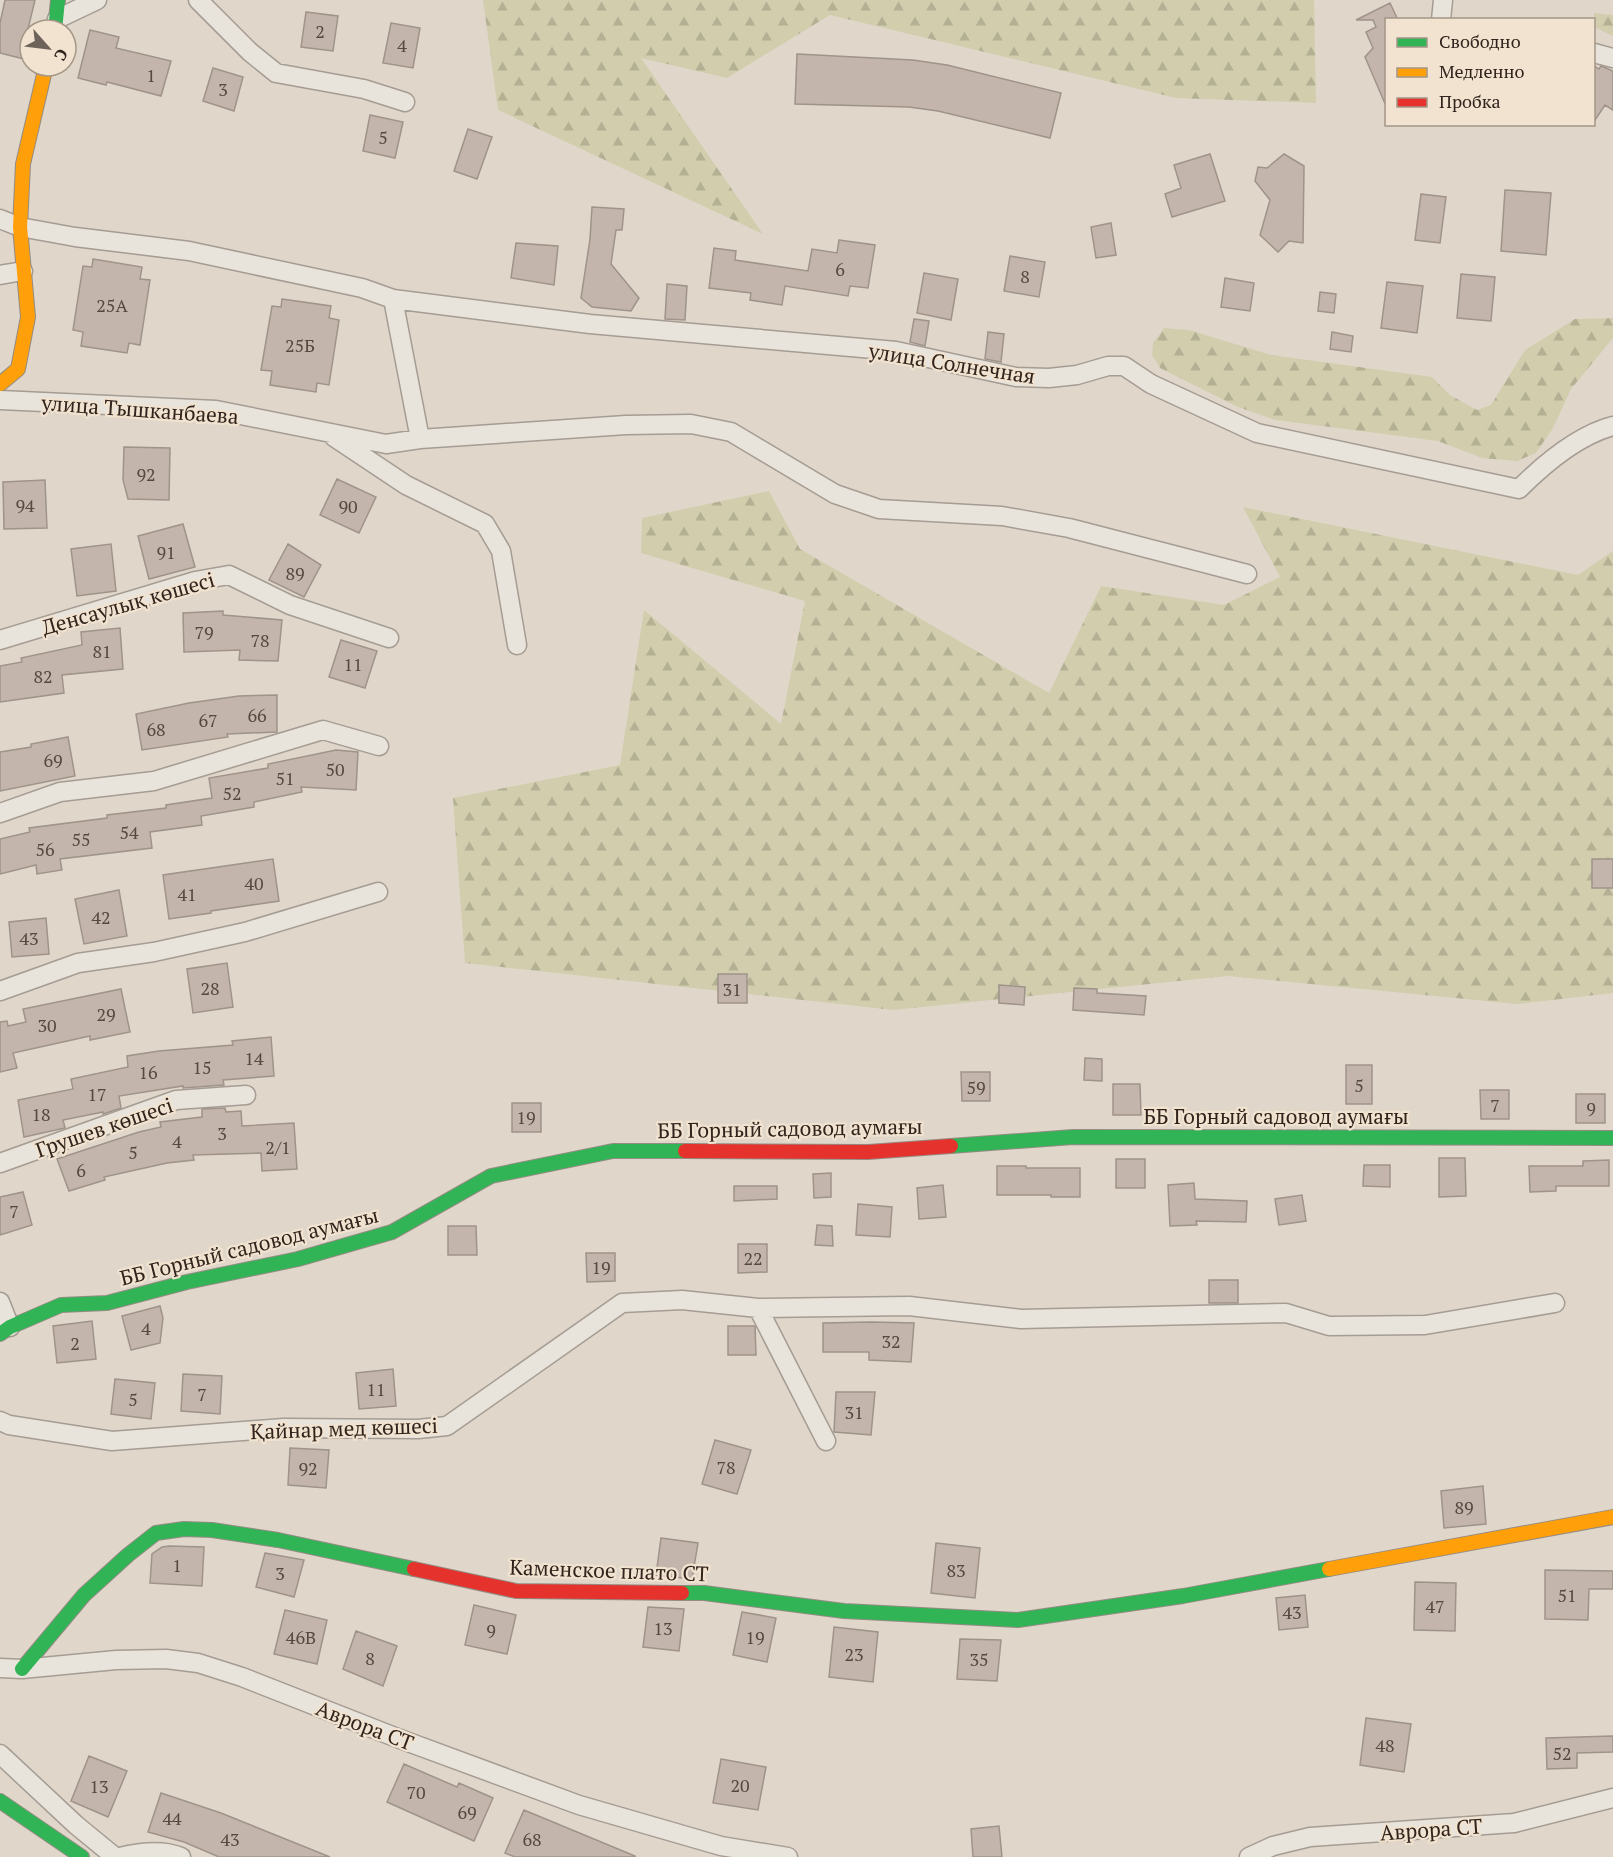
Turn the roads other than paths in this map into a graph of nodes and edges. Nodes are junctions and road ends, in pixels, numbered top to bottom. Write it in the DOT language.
graph roads {
  1 [pos="58,0"];
  2 [pos="98,0"];
  3 [pos="198,0"];
  4 [pos="1443,0"];
  5 [pos="56,18"];
  6 [pos="66,18"];
  7 [pos="1442,18"];
  8 [pos="1595,54"];
  9 [pos="1613,58"];
  10 [pos="43,78"];
  11 [pos="405,102"];
  12 [pos="0,219"];
  13 [pos="20,227"];
  14 [pos="23,271"];
  15 [pos="0,275"];
  16 [pos="393,299"];
  17 [pos="0,384"];
  18 [pos="0,400"];
  19 [pos="1613,426"];
  20 [pos="328,432"];
  21 [pos="420,439"];
  22 [pos="1247,574"];
  23 [pos="389,638"];
  24 [pos="0,640"];
  25 [pos="517,645"];
  26 [pos="379,746"];
  27 [pos="0,813"];
  28 [pos="378,892"];
  29 [pos="0,991"];
  30 [pos="246,1095"];
  31 [pos="1613,1138"];
  32 [pos="0,1163"];
  33 [pos="0,1302"];
  34 [pos="1555,1303"];
  35 [pos="758,1308"];
  36 [pos="5,1331"];
  37 [pos="0,1420"];
  38 [pos="826,1441"];
  39 [pos="1613,1517"];
  40 [pos="0,1668"];
  41 [pos="22,1669"];
  42 [pos="0,1754"];
  43 [pos="1613,1798"];
  44 [pos="0,1801"];
  45 [pos="725,1851"];
  46 [pos="82,1857"];
  47 [pos="115,1857"];
  48 [pos="120,1857"];
  49 [pos="181,1857"];
  50 [pos="788,1857"];
  51 [pos="1249,1857"];
  1 -- 5 [label="street"];
  2 -- 6 [label="street"];
  3 -- 11 [label="street"];
  4 -- 7 [label="street"];
  8 -- 9 [label="street"];
  10 -- 13 [label="street"];
  12 -- 13 [label="street"];
  13 -- 14 [label="street"];
  13 -- 16 [label="street"];
  14 -- 15 [label="street"];
  14 -- 17 [label="street"];
  16 -- 19 [label="street, улица Солнечная"];
  16 -- 21 [label="street"];
  18 -- 20 [label="street, улица Тышканбаева"];
  20 -- 21 [label="street, улица Тышканбаева"];
  20 -- 25 [label="street"];
  21 -- 22 [label="street, улица Тышканбаева"];
  23 -- 24 [label="street, Денсаулық көшесі"];
  26 -- 27 [label="street"];
  28 -- 29 [label="street"];
  30 -- 32 [label="street, Грушев көшесі"];
  31 -- 36 [label="street, ББ Горный садовод аумағы"];
  33 -- 36 [label="street"];
  34 -- 35 [label="street, Қайнар мед көшесі"];
  35 -- 37 [label="street, Қайнар мед көшесі"];
  35 -- 38 [label="street"];
  39 -- 41 [label="street, Каменское плато СТ"];
  40 -- 41 [label="street, Аврора СТ"];
  41 -- 45 [label="street, Аврора СТ"];
  42 -- 47 [label="street"];
  43 -- 51 [label="street, Аврора СТ"];
  44 -- 46 [label="street"];
  45 -- 50 [label="street, Аврора СТ"];
  48 -- 49 [label="street"];
}
